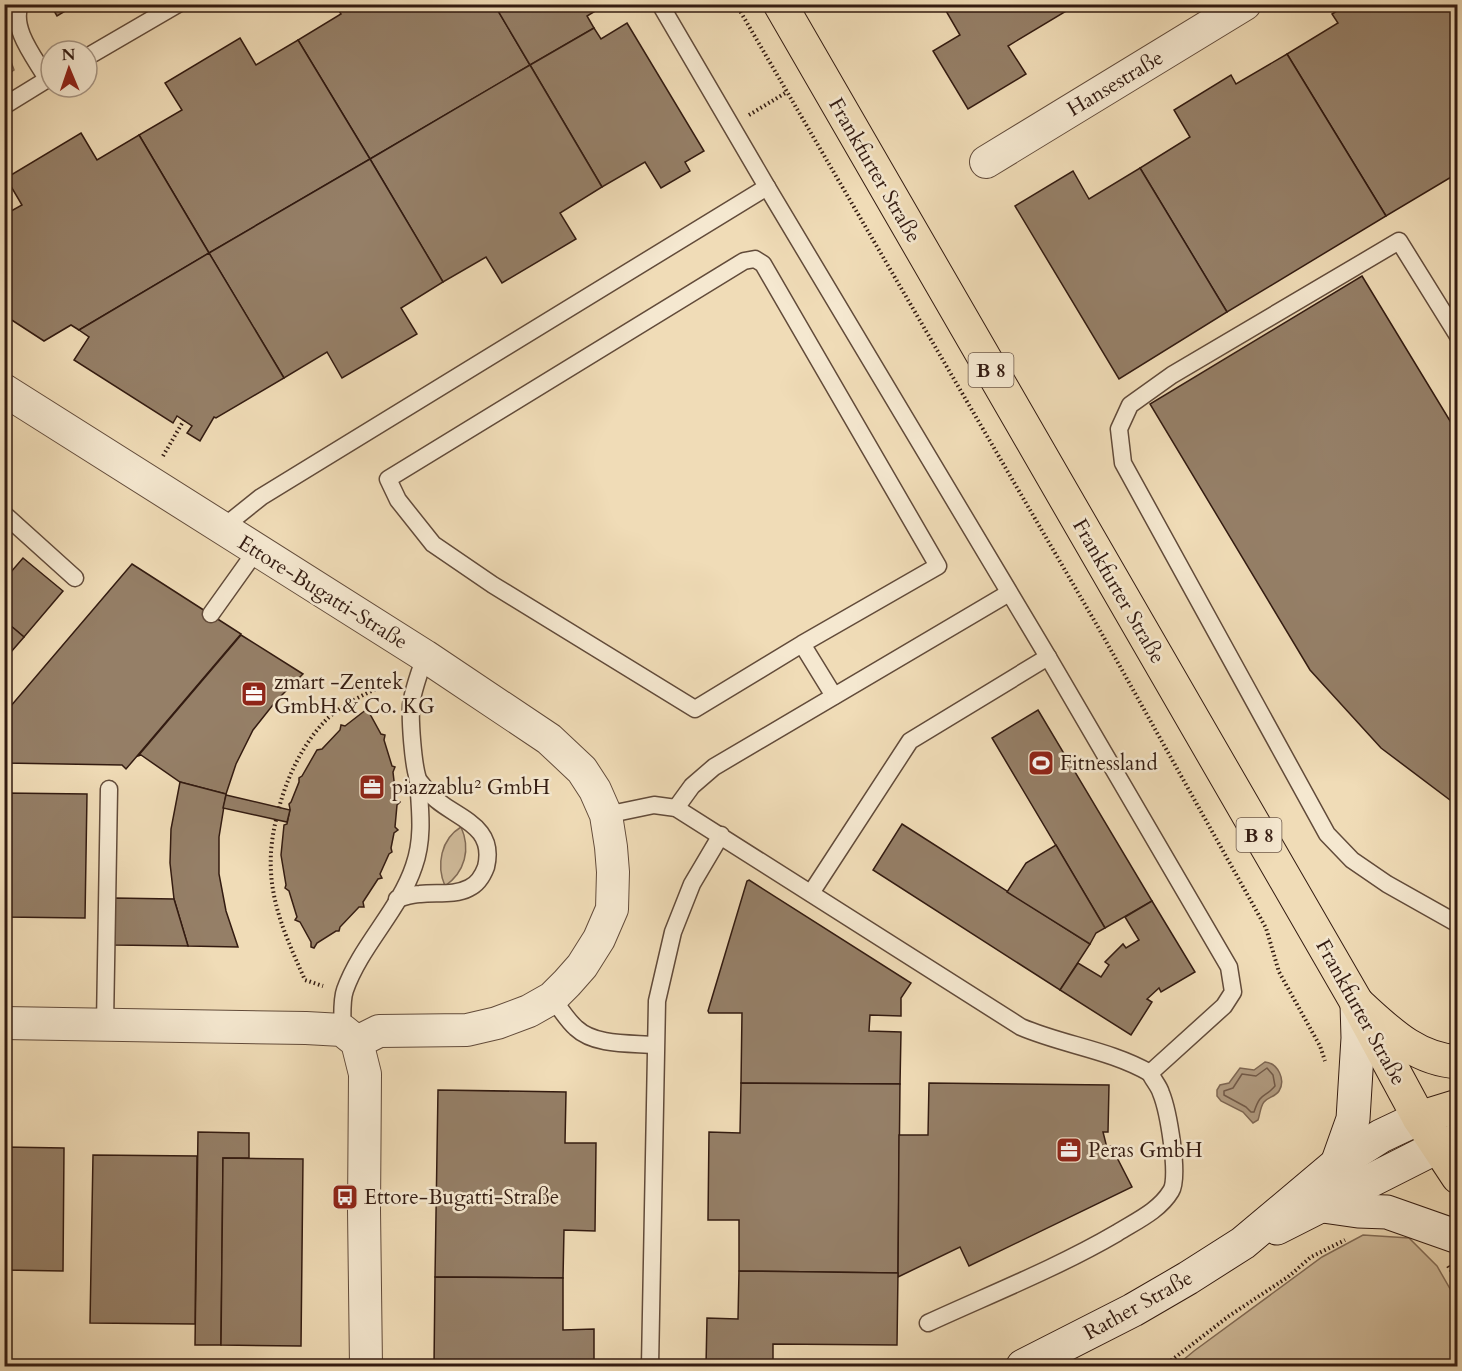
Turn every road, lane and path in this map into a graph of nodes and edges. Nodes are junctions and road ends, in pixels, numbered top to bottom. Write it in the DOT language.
graph roads {
  1 [pos="20,4"];
  2 [pos="178,4"];
  3 [pos="660,4"];
  4 [pos="736,4"];
  5 [pos="780,4"];
  6 [pos="1245,4"];
  7 [pos="99,50"];
  8 [pos="39,61"];
  9 [pos="39,84"];
  10 [pos="787,92"];
  11 [pos="4,105"];
  12 [pos="731,126"];
  13 [pos="986,162"];
  14 [pos="766,187"];
  15 [pos="1458,336"];
  16 [pos="4,390"];
  17 [pos="184,420"];
  18 [pos="147,482"];
  19 [pos="4,514"];
  20 [pos="221,528"];
  21 [pos="256,551"];
  22 [pos="75,578"];
  23 [pos="1009,593"];
  24 [pos="211,614"];
  25 [pos="802,644"];
  26 [pos="1048,657"];
  27 [pos="422,665"];
  28 [pos="834,696"];
  29 [pos="418,780"];
  30 [pos="109,789"];
  31 [pos="675,807"];
  32 [pos="279,808"];
  33 [pos="606,815"];
  34 [pos="276,820"];
  35 [pos="721,835"];
  36 [pos="811,893"];
  37 [pos="397,899"];
  38 [pos="1458,924"];
  39 [pos="344,992"];
  40 [pos="552,998"];
  41 [pos="1357,1003"];
  42 [pos="4,1023"];
  43 [pos="105,1024"];
  44 [pos="350,1036"];
  45 [pos="655,1045"];
  46 [pos="1458,1062"];
  47 [pos="1326,1064"];
  48 [pos="1150,1073"];
  49 [pos="1458,1106"];
  50 [pos="1419,1118"];
  51 [pos="1449,1143"];
  52 [pos="1337,1164"];
  53 [pos="1458,1177"];
  54 [pos="1323,1206"];
  55 [pos="1348,1238"];
  56 [pos="1243,1243"];
  57 [pos="1451,1249"];
  58 [pos="1458,1281"];
  59 [pos="928,1323"];
  60 [pos="1029,1365"];
  61 [pos="366,1366"];
  62 [pos="650,1366"];
  63 [pos="1164,1366"];
  1 -- 8 [label="lane"];
  2 -- 7 [label="lane"];
  3 -- 12 [label="lane"];
  4 -- 10 [label="path"];
  5 -- 41 [label="main road, Frankfurter Straße / B 8"];
  6 -- 13 [label="street, Hansestraße"];
  9 -- 11 [label="lane"];
  10 -- 12 [label="path"];
  10 -- 47 [label="path"];
  12 -- 14 [label="lane"];
  14 -- 20 [label="lane"];
  14 -- 23 [label="lane"];
  15 -- 38 [label="lane"];
  16 -- 18 [label="street, Ettore-Bugatti-Straße"];
  17 -- 18 [label="path"];
  18 -- 20 [label="street, Ettore-Bugatti-Straße"];
  19 -- 22 [label="lane"];
  20 -- 21 [label="street, Ettore-Bugatti-Straße"];
  21 -- 24 [label="lane"];
  21 -- 27 [label="street, Ettore-Bugatti-Straße"];
  23 -- 26 [label="lane"];
  23 -- 28 [label="lane"];
  25 -- 25 [label="lane"];
  25 -- 28 [label="lane"];
  26 -- 36 [label="lane"];
  26 -- 48 [label="lane"];
  27 -- 29 [label="lane"];
  27 -- 32 [label="path"];
  27 -- 33 [label="street, Ettore-Bugatti-Straße"];
  28 -- 31 [label="lane"];
  29 -- 37 [label="lane"];
  29 -- 37 [label="lane"];
  30 -- 43 [label="lane"];
  31 -- 33 [label="lane"];
  31 -- 35 [label="lane"];
  33 -- 40 [label="street, Ettore-Bugatti-Straße"];
  34 -- 39 [label="path"];
  35 -- 36 [label="lane"];
  35 -- 45 [label="lane"];
  36 -- 48 [label="lane"];
  37 -- 39 [label="lane"];
  39 -- 44 [label="lane"];
  40 -- 44 [label="street, Ettore-Bugatti-Straße"];
  40 -- 45 [label="lane"];
  41 -- 46 [label="main road"];
  41 -- 50 [label="main road, Frankfurter Straße / B 8"];
  41 -- 52 [label="street"];
  42 -- 43 [label="street, Ettore-Bugatti-Straße"];
  43 -- 44 [label="street, Ettore-Bugatti-Straße"];
  44 -- 61 [label="street"];
  45 -- 62 [label="lane"];
  48 -- 59 [label="lane"];
  49 -- 50 [label="main road"];
  50 -- 51 [label="main road, Frankfurter Straße / B 8"];
  50 -- 52 [label="street, Rather Straße"];
  51 -- 53 [label="main road, Frankfurter Straße / B 8"];
  51 -- 54 [label="street, Rather Straße"];
  52 -- 56 [label="street, Rather Straße"];
  54 -- 56 [label="street, Rather Straße"];
  54 -- 57 [label="street"];
  55 -- 63 [label="path"];
  56 -- 60 [label="street, Rather Straße"];
  57 -- 58 [label="path"];
}
